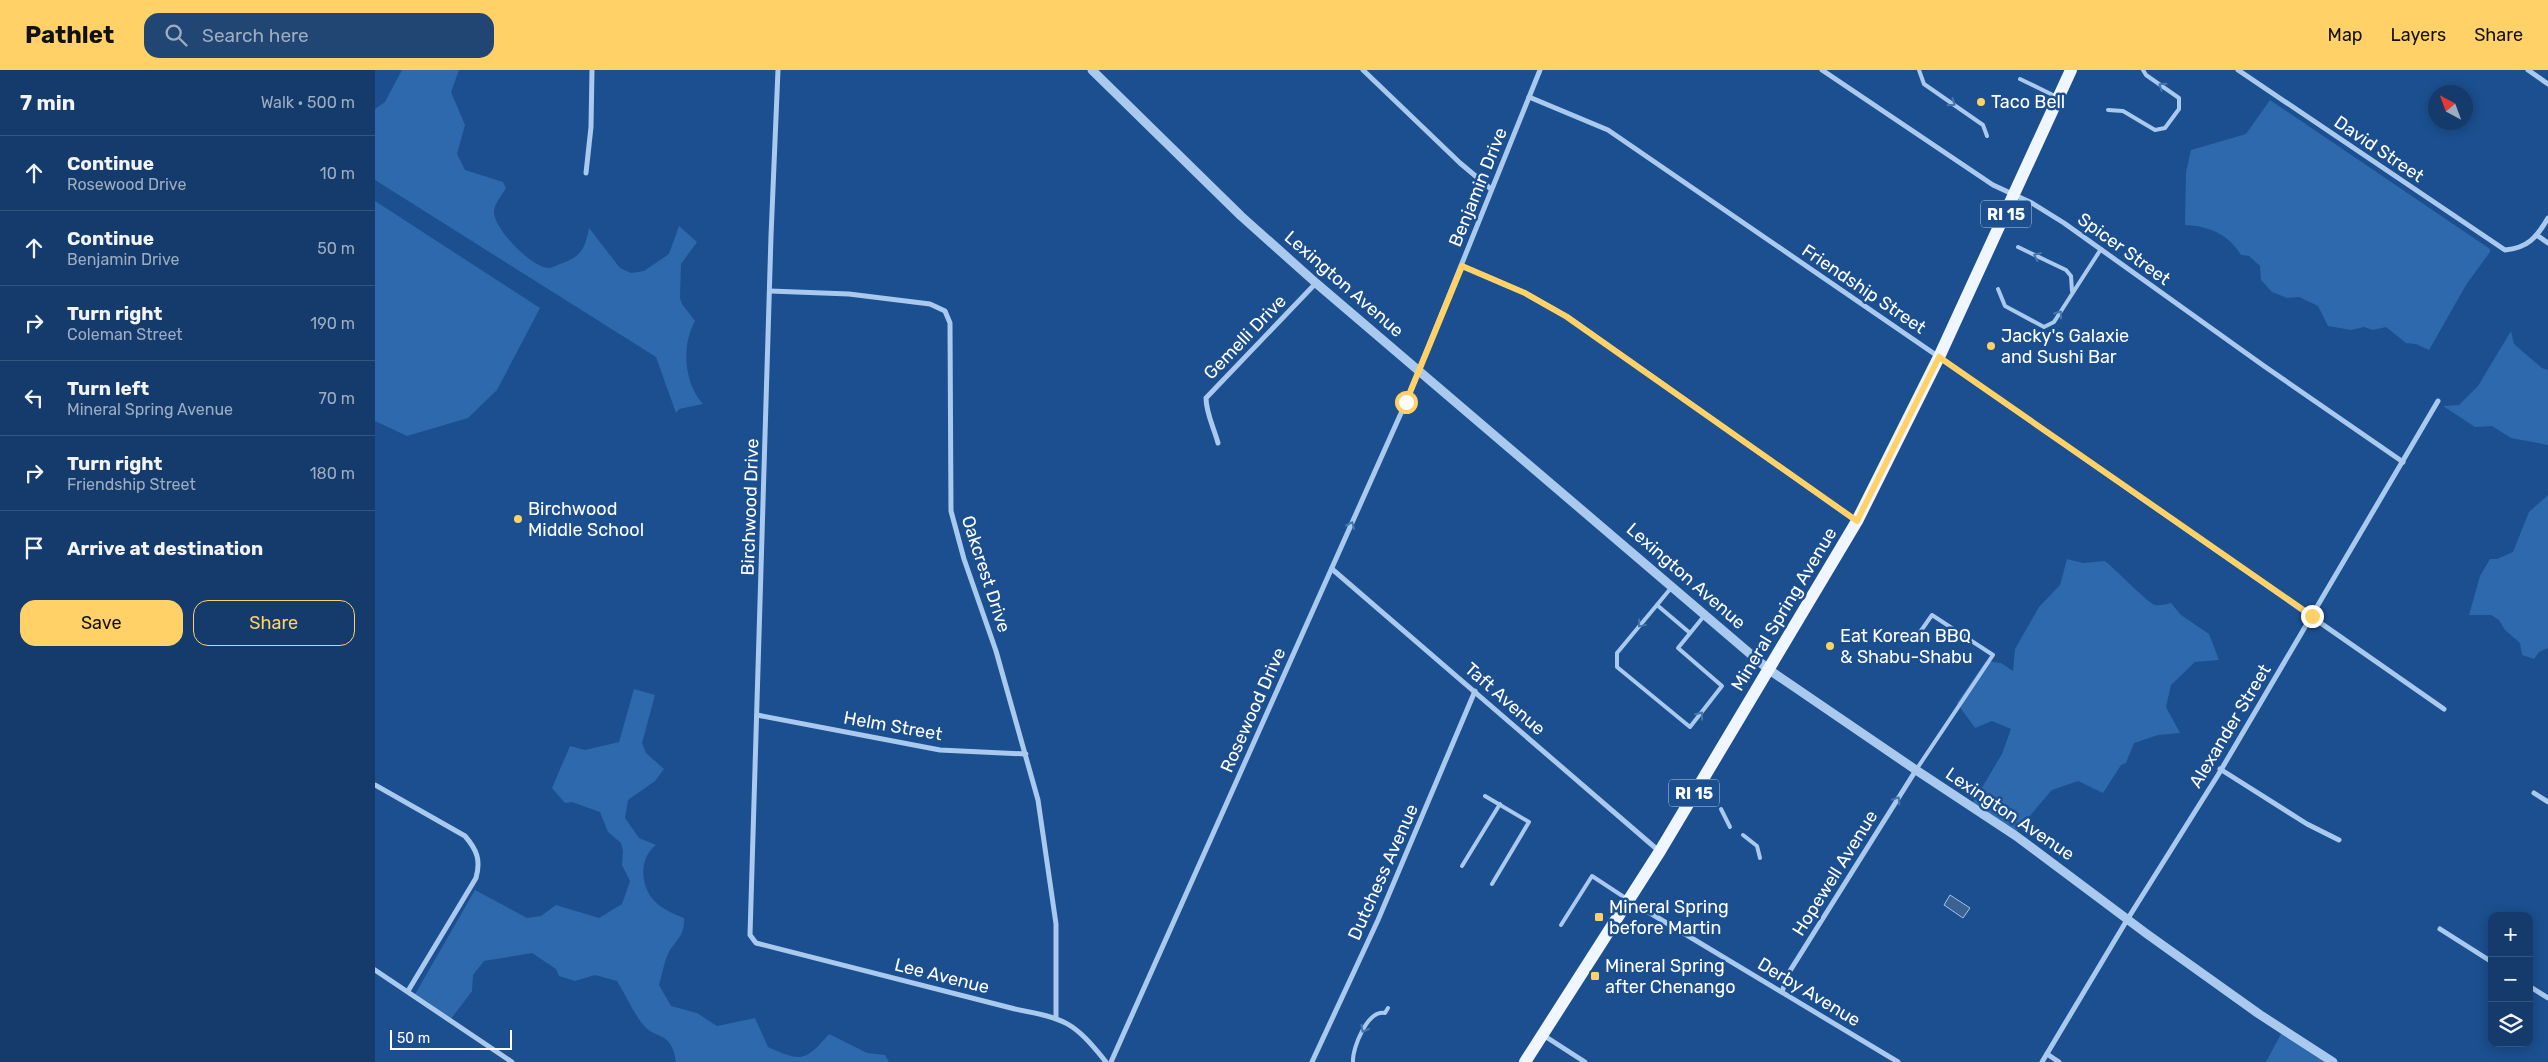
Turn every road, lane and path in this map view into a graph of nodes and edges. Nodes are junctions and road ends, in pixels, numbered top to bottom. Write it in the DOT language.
graph roads {
  1 [pos="592,70"];
  2 [pos="778,70"];
  3 [pos="1092,70"];
  4 [pos="1363,70"];
  5 [pos="1540,70"];
  6 [pos="1823,70"];
  7 [pos="1919,70"];
  8 [pos="2071,70"];
  9 [pos="2143,70"];
  10 [pos="2238,70"];
  11 [pos="2528,70"];
  12 [pos="2020,79"];
  13 [pos="2548,84"];
  14 [pos="1529,97"];
  15 [pos="2059,98"];
  16 [pos="2107,110"];
  17 [pos="1987,136"];
  18 [pos="586,173"];
  19 [pos="1491,189"];
  20 [pos="2014,194"];
  21 [pos="2548,218"];
  22 [pos="2538,236"];
  23 [pos="2548,243"];
  24 [pos="2018,247"];
  25 [pos="2101,250"];
  26 [pos="1462,266"];
  27 [pos="1316,283"];
  28 [pos="1998,289"];
  29 [pos="770,291"];
  30 [pos="2072,293"];
  31 [pos="1939,357"];
  32 [pos="1419,369"];
  33 [pos="2438,401"];
  34 [pos="1218,443"];
  35 [pos="2403,462"];
  36 [pos="1857,521"];
  37 [pos="1332,569"];
  38 [pos="1673,587"];
  39 [pos="1657,605"];
  40 [pos="1705,615"];
  41 [pos="2312,616"];
  42 [pos="1690,633"];
  43 [pos="1917,636"];
  44 [pos="1769,669"];
  45 [pos="1475,691"];
  46 [pos="2444,709"];
  47 [pos="757,715"];
  48 [pos="1025,754"];
  49 [pos="1915,770"];
  50 [pos="2220,770"];
  51 [pos="375,785"];
  52 [pos="2534,793"];
  53 [pos="1485,796"];
  54 [pos="2548,802"];
  55 [pos="1499,804"];
  56 [pos="1721,809"];
  57 [pos="1730,827"];
  58 [pos="1743,835"];
  59 [pos="2339,840"];
  60 [pos="1660,851"];
  61 [pos="1760,858"];
  62 [pos="1461,866"];
  63 [pos="1492,884"];
  64 [pos="1628,899"];
  65 [pos="2127,920"];
  66 [pos="1561,925"];
  67 [pos="2440,929"];
  68 [pos="756,943"];
  69 [pos="2488,959"];
  70 [pos="375,970"];
  71 [pos="2533,989"];
  72 [pos="408,991"];
  73 [pos="1782,992"];
  74 [pos="2548,998"];
  75 [pos="1388,1008"];
  76 [pos="1056,1017"];
  77 [pos="1543,1035"];
  78 [pos="2047,1054"];
  79 [pos="512,1062"];
  80 [pos="1106,1062"];
  81 [pos="1111,1062"];
  82 [pos="1313,1062"];
  83 [pos="1353,1062"];
  84 [pos="1525,1062"];
  85 [pos="1585,1062"];
  86 [pos="1898,1062"];
  87 [pos="2041,1062"];
  88 [pos="2059,1062"];
  89 [pos="2333,1062"];
  1 -- 18 [label="street"];
  2 -- 29 [label="street, Birchwood Drive"];
  3 -- 27 [label="street, Lexington Avenue"];
  4 -- 19 [label="street"];
  5 -- 14 [label="street, Benjamin Drive"];
  6 -- 20 [label="street, Spicer Street"];
  7 -- 17 [label="lane, one-way"];
  8 -- 15 [label="main road, Mineral Spring Avenue / RI 15"];
  16 -- 9 [label="lane, one-way"];
  10 -- 22 [label="street, David Street"];
  11 -- 13 [label="street"];
  12 -- 15 [label="lane"];
  14 -- 19 [label="street, Benjamin Drive"];
  14 -- 31 [label="street, Friendship Street"];
  15 -- 20 [label="main road, Mineral Spring Avenue / RI 15"];
  19 -- 26 [label="street, Benjamin Drive"];
  20 -- 25 [label="street, Spicer Street"];
  20 -- 31 [label="main road, Mineral Spring Avenue / RI 15"];
  21 -- 22 [label="street"];
  22 -- 23 [label="street"];
  30 -- 24 [label="lane, one-way"];
  25 -- 30 [label="lane"];
  25 -- 35 [label="street, Spicer Street"];
  26 -- 32 [label="street, Benjamin Drive"];
  26 -- 36 [label="street"];
  27 -- 32 [label="street, Lexington Avenue"];
  27 -- 34 [label="street, Gemelli Drive"];
  28 -- 30 [label="lane, one-way"];
  29 -- 47 [label="street, Birchwood Drive"];
  29 -- 48 [label="street, Oakcrest Drive"];
  31 -- 36 [label="main road, Mineral Spring Avenue / RI 15"];
  31 -- 41 [label="street, Friendship Street"];
  37 -- 32 [label="street, Rosewood Drive, one-way"];
  32 -- 38 [label="street, Lexington Avenue"];
  33 -- 35 [label="street, Alexander Street"];
  35 -- 41 [label="street, Alexander Street"];
  36 -- 44 [label="main road, Mineral Spring Avenue / RI 15"];
  37 -- 45 [label="street, Taft Avenue"];
  37 -- 81 [label="street, Rosewood Drive"];
  38 -- 39 [label="lane"];
  38 -- 40 [label="street, Lexington Avenue"];
  39 -- 42 [label="lane"];
  39 -- 42 [label="lane, one-way"];
  40 -- 42 [label="lane"];
  40 -- 44 [label="street, Lexington Avenue"];
  41 -- 46 [label="street, Friendship Street"];
  41 -- 50 [label="street, Alexander Street"];
  43 -- 49 [label="lane"];
  44 -- 49 [label="street, Lexington Avenue"];
  44 -- 60 [label="main road, Mineral Spring Avenue / RI 15"];
  45 -- 60 [label="street, Taft Avenue"];
  45 -- 82 [label="street, Dutchess Avenue"];
  47 -- 48 [label="street, Helm Street"];
  47 -- 68 [label="street, Birchwood Drive"];
  48 -- 76 [label="street, Oakcrest Drive"];
  49 -- 65 [label="street, Lexington Avenue"];
  73 -- 49 [label="street, Hopewell Avenue, one-way"];
  50 -- 59 [label="street"];
  50 -- 65 [label="street, Alexander Street"];
  51 -- 72 [label="street"];
  52 -- 54 [label="street"];
  53 -- 55 [label="lane"];
  55 -- 62 [label="lane"];
  55 -- 63 [label="lane"];
  56 -- 57 [label="lane"];
  58 -- 61 [label="lane"];
  60 -- 64 [label="main road, Mineral Spring Avenue / RI 15"];
  64 -- 66 [label="lane"];
  64 -- 73 [label="street, Derby Avenue"];
  64 -- 77 [label="main road, Mineral Spring Avenue / RI 15"];
  65 -- 78 [label="street, Alexander Street"];
  65 -- 89 [label="street, Lexington Avenue"];
  67 -- 69 [label="street"];
  68 -- 76 [label="street, Lee Avenue"];
  70 -- 72 [label="street"];
  71 -- 74 [label="street"];
  72 -- 79 [label="street"];
  73 -- 86 [label="street, Derby Avenue"];
  75 -- 83 [label="lane, one-way"];
  76 -- 80 [label="street, Lee Avenue"];
  77 -- 84 [label="main road, Mineral Spring Avenue / RI 15"];
  77 -- 85 [label="street"];
  78 -- 87 [label="street, Alexander Street"];
  78 -- 88 [label="street"];
}
